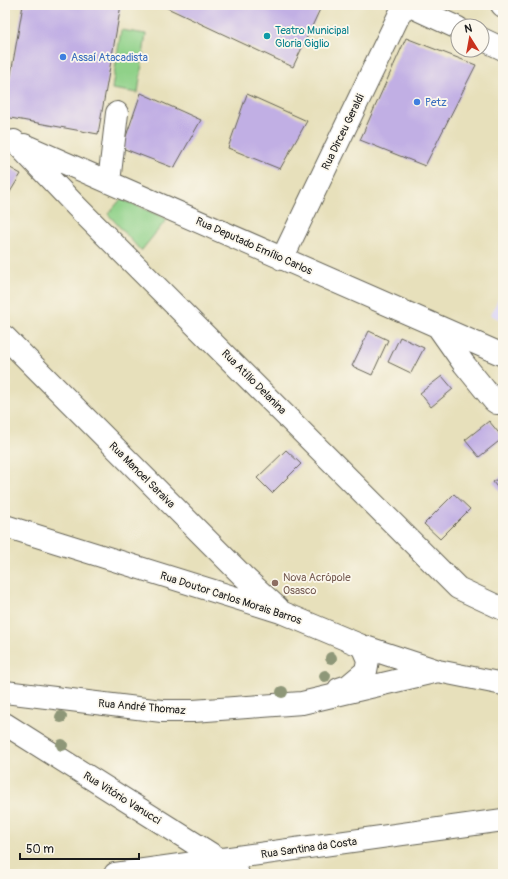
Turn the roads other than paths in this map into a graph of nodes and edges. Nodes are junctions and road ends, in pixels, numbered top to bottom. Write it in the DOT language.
graph roads {
  1 [pos="404,5"];
  2 [pos="408,5"];
  3 [pos="441,12"];
  4 [pos="450,20"];
  5 [pos="490,42"];
  6 [pos="503,48"];
  7 [pos="117,113"];
  8 [pos="9,138"];
  9 [pos="101,179"];
  10 [pos="76,206"];
  11 [pos="282,259"];
  12 [pos="438,326"];
  13 [pos="5,337"];
  14 [pos="503,355"];
  15 [pos="501,403"];
  16 [pos="5,526"];
  17 [pos="503,609"];
  18 [pos="281,612"];
  19 [pos="362,646"];
  20 [pos="438,671"];
  21 [pos="503,684"];
  22 [pos="5,692"];
  23 [pos="302,703"];
  24 [pos="5,724"];
  25 [pos="503,820"];
  26 [pos="219,859"];
  27 [pos="115,874"];
  28 [pos="238,874"];
  1 -- 11 [label="street, Rua Dirceu Geraldi"];
  2 -- 3 [label="street"];
  3 -- 4 [label="street"];
  5 -- 6 [label="street"];
  7 -- 9 [label="street"];
  8 -- 9 [label="street, Rua Deputado Emílio Carlos"];
  8 -- 10 [label="street, Rua Atílio Delanina"];
  9 -- 10 [label="street"];
  9 -- 11 [label="street, Rua Deputado Emílio Carlos"];
  10 -- 17 [label="street, Rua Atílio Delanina"];
  11 -- 12 [label="street, Rua Deputado Emílio Carlos"];
  12 -- 14 [label="street, Rua Deputado Emílio Carlos"];
  12 -- 15 [label="street"];
  13 -- 18 [label="street, Rua Manoel Saraiva"];
  16 -- 18 [label="street, Rua Doutor Carlos Morais Barros"];
  18 -- 19 [label="street, Rua Doutor Carlos Morais Barros"];
  19 -- 20 [label="street, Rua Doutor Carlos Morais Barros"];
  19 -- 23 [label="street, Rua André Thomaz"];
  20 -- 21 [label="street, Rua Doutor Carlos Morais Barros"];
  20 -- 23 [label="street, Rua André Thomaz"];
  22 -- 23 [label="street, Rua André Thomaz"];
  24 -- 26 [label="street, Rua Vitório Vanucci"];
  25 -- 26 [label="street, Rua Santina da Costa"];
  26 -- 27 [label="street, Rua Santina da Costa"];
  26 -- 28 [label="street, Rua Vitório Vanucci"];
}
